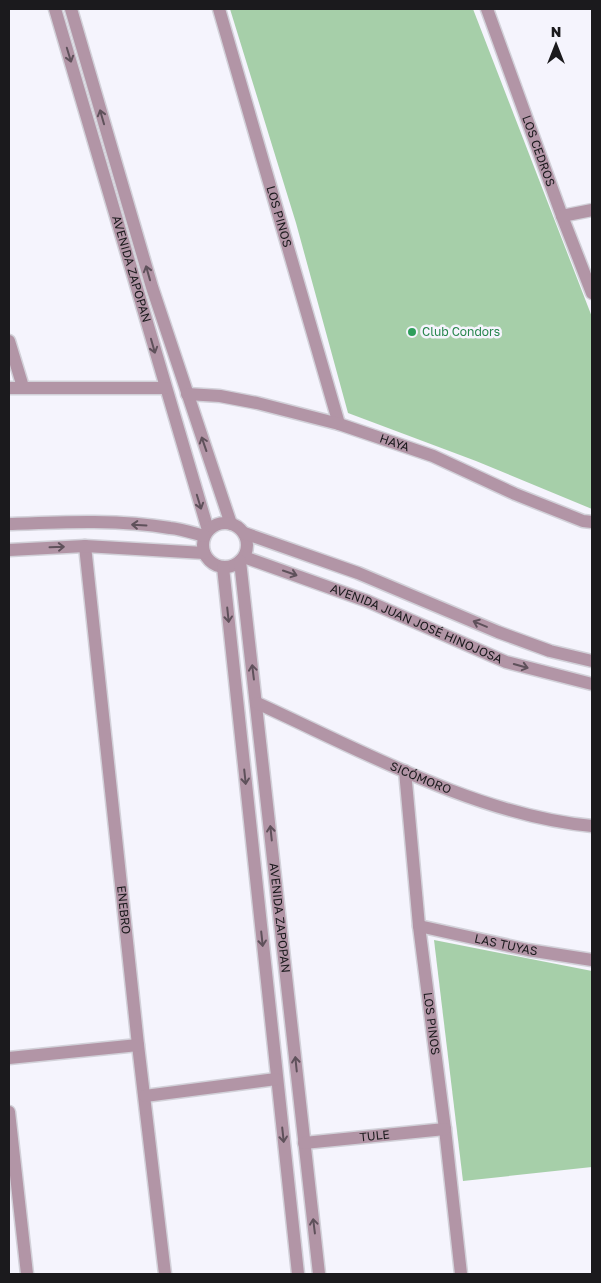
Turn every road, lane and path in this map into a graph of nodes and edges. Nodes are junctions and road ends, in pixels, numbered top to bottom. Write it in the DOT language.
graph roads {
  1 [pos="55,9"];
  2 [pos="71,9"];
  3 [pos="218,9"];
  4 [pos="488,9"];
  5 [pos="592,210"];
  6 [pos="562,216"];
  7 [pos="592,293"];
  8 [pos="9,341"];
  9 [pos="22,387"];
  10 [pos="9,388"];
  11 [pos="165,388"];
  12 [pos="187,394"];
  13 [pos="339,424"];
  14 [pos="592,522"];
  15 [pos="9,524"];
  16 [pos="231,524"];
  17 [pos="206,533"];
  18 [pos="244,533"];
  19 [pos="85,546"];
  20 [pos="9,550"];
  21 [pos="204,553"];
  22 [pos="242,559"];
  23 [pos="223,567"];
  24 [pos="592,661"];
  25 [pos="592,684"];
  26 [pos="257,703"];
  27 [pos="405,771"];
  28 [pos="592,826"];
  29 [pos="419,926"];
  30 [pos="592,960"];
  31 [pos="138,1045"];
  32 [pos="9,1058"];
  33 [pos="276,1079"];
  34 [pos="145,1096"];
  35 [pos="9,1112"];
  36 [pos="445,1129"];
  37 [pos="304,1143"];
  38 [pos="27,1274"];
  39 [pos="165,1274"];
  40 [pos="298,1274"];
  41 [pos="319,1274"];
  42 [pos="460,1274"];
  1 -- 11 [label="street, AVENIDA ZAPOPAN, one-way"];
  12 -- 2 [label="street, AVENIDA ZAPOPAN, one-way"];
  3 -- 13 [label="street, LOS PINOS"];
  4 -- 6 [label="street, LOS CEDROS"];
  5 -- 6 [label="street"];
  6 -- 7 [label="street, LOS CEDROS"];
  8 -- 9 [label="street"];
  9 -- 10 [label="street"];
  9 -- 11 [label="street"];
  11 -- 17 [label="street, AVENIDA ZAPOPAN, one-way"];
  12 -- 13 [label="street, HAYA"];
  16 -- 12 [label="street, AVENIDA ZAPOPAN, one-way"];
  13 -- 14 [label="street, HAYA"];
  17 -- 15 [label="street, one-way"];
  16 -- 17 [label="street"];
  16 -- 18 [label="street"];
  17 -- 21 [label="street"];
  18 -- 22 [label="street"];
  24 -- 18 [label="street, AVENIDA JUAN JOSÉ HINOJOSA, one-way"];
  20 -- 19 [label="street, one-way"];
  19 -- 21 [label="street"];
  19 -- 31 [label="street, ENEBRO"];
  21 -- 23 [label="street"];
  22 -- 23 [label="street"];
  22 -- 25 [label="street, AVENIDA JUAN JOSÉ HINOJOSA, one-way"];
  26 -- 22 [label="street, AVENIDA ZAPOPAN, one-way"];
  23 -- 33 [label="street, AVENIDA ZAPOPAN, one-way"];
  26 -- 27 [label="street, SICÓMORO"];
  37 -- 26 [label="street, AVENIDA ZAPOPAN, one-way"];
  27 -- 28 [label="street, SICÓMORO"];
  27 -- 29 [label="street, LOS PINOS"];
  29 -- 30 [label="street, LAS TUYAS"];
  29 -- 36 [label="street, LOS PINOS"];
  31 -- 32 [label="street"];
  31 -- 34 [label="street, ENEBRO"];
  33 -- 34 [label="street"];
  33 -- 40 [label="street, AVENIDA ZAPOPAN, one-way"];
  34 -- 39 [label="street, ENEBRO"];
  35 -- 38 [label="street"];
  36 -- 37 [label="street, TULE"];
  36 -- 42 [label="street, LOS PINOS"];
  41 -- 37 [label="street, AVENIDA ZAPOPAN, one-way"];
}
